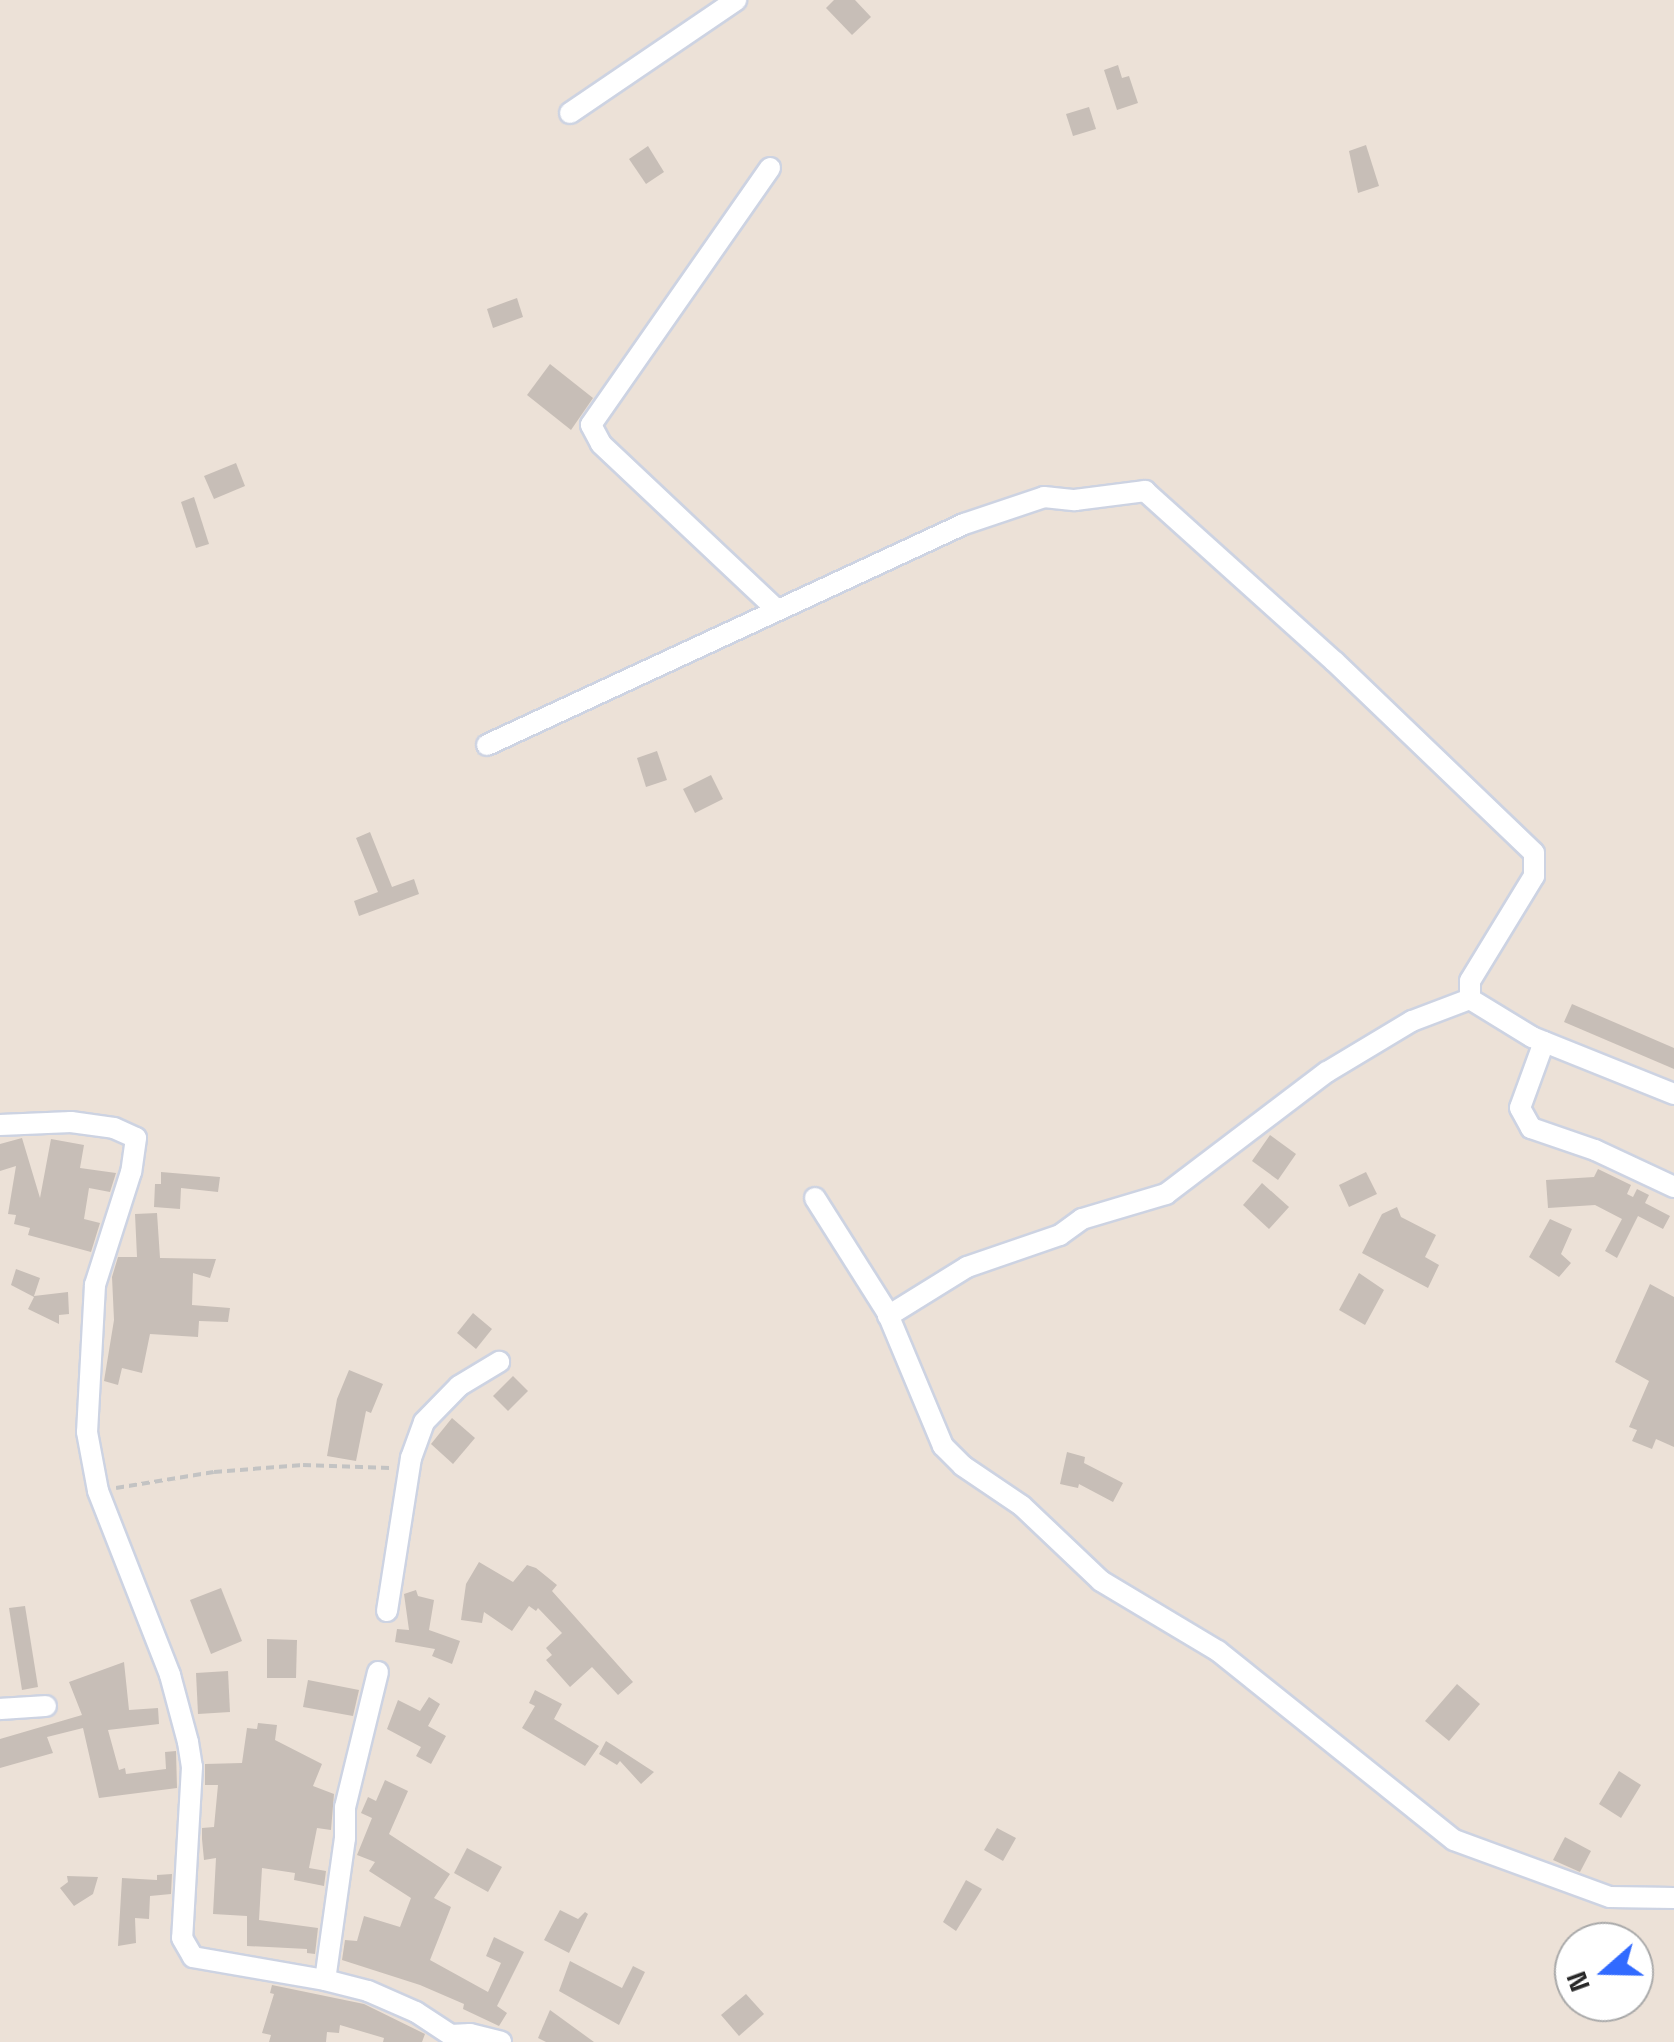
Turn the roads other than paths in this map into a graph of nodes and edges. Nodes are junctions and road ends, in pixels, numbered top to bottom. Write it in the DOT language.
graph roads {
  1 [pos="736,0"];
  2 [pos="570,113"];
  3 [pos="770,168"];
  4 [pos="776,609"];
  5 [pos="487,745"];
  6 [pos="1470,999"];
  7 [pos="1544,1042"];
  8 [pos="1674,1094"];
  9 [pos="0,1125"];
  10 [pos="1674,1187"];
  11 [pos="814,1198"];
  12 [pos="888,1316"];
  13 [pos="500,1362"];
  14 [pos="388,1611"];
  15 [pos="378,1672"];
  16 [pos="46,1706"];
  17 [pos="0,1709"];
  18 [pos="1674,1898"];
  19 [pos="325,1980"];
  20 [pos="451,2038"];
  21 [pos="500,2042"];
  1 -- 2 [label="street"];
  3 -- 4 [label="street"];
  4 -- 5 [label="street"];
  4 -- 6 [label="street"];
  6 -- 7 [label="street"];
  6 -- 12 [label="street"];
  7 -- 8 [label="street"];
  7 -- 10 [label="street"];
  9 -- 19 [label="street"];
  11 -- 12 [label="street"];
  12 -- 18 [label="street"];
  13 -- 14 [label="street"];
  15 -- 19 [label="street"];
  16 -- 17 [label="street"];
  19 -- 20 [label="street"];
  20 -- 21 [label="street"];
}
